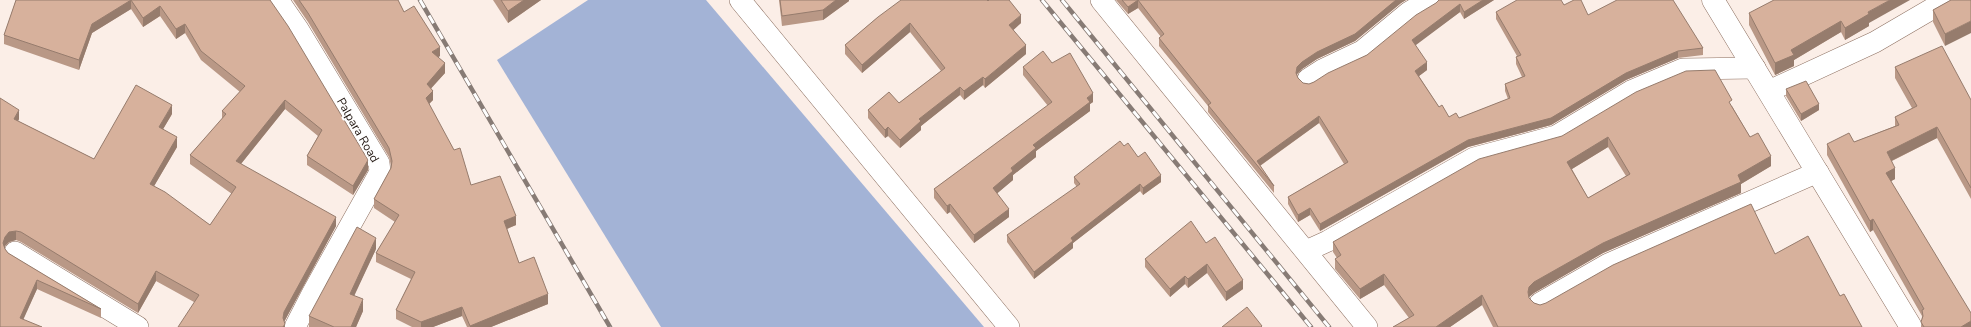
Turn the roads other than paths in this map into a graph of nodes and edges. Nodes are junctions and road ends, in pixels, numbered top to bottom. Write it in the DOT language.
graph roads {
  1 [pos="278,0"];
  2 [pos="740,0"];
  3 [pos="1101,0"];
  4 [pos="1430,0"];
  5 [pos="1713,0"];
  6 [pos="1947,0"];
  7 [pos="1755,68"];
  8 [pos="1308,79"];
  9 [pos="1769,91"];
  10 [pos="1818,172"];
  11 [pos="1306,251"];
  12 [pos="15,252"];
  13 [pos="1540,303"];
  14 [pos="138,327"];
  15 [pos="295,327"];
  16 [pos="1009,327"];
  17 [pos="1367,327"];
  18 [pos="1911,327"];
  1 -- 15 [label="street, Palpara Road"];
  2 -- 16 [label="street"];
  3 -- 11 [label="street"];
  4 -- 8 [label="street"];
  5 -- 7 [label="main road"];
  6 -- 9 [label="street"];
  7 -- 9 [label="main road"];
  7 -- 11 [label="street"];
  9 -- 10 [label="main road"];
  10 -- 13 [label="street"];
  10 -- 18 [label="main road"];
  11 -- 17 [label="street"];
  12 -- 14 [label="street"];
}
